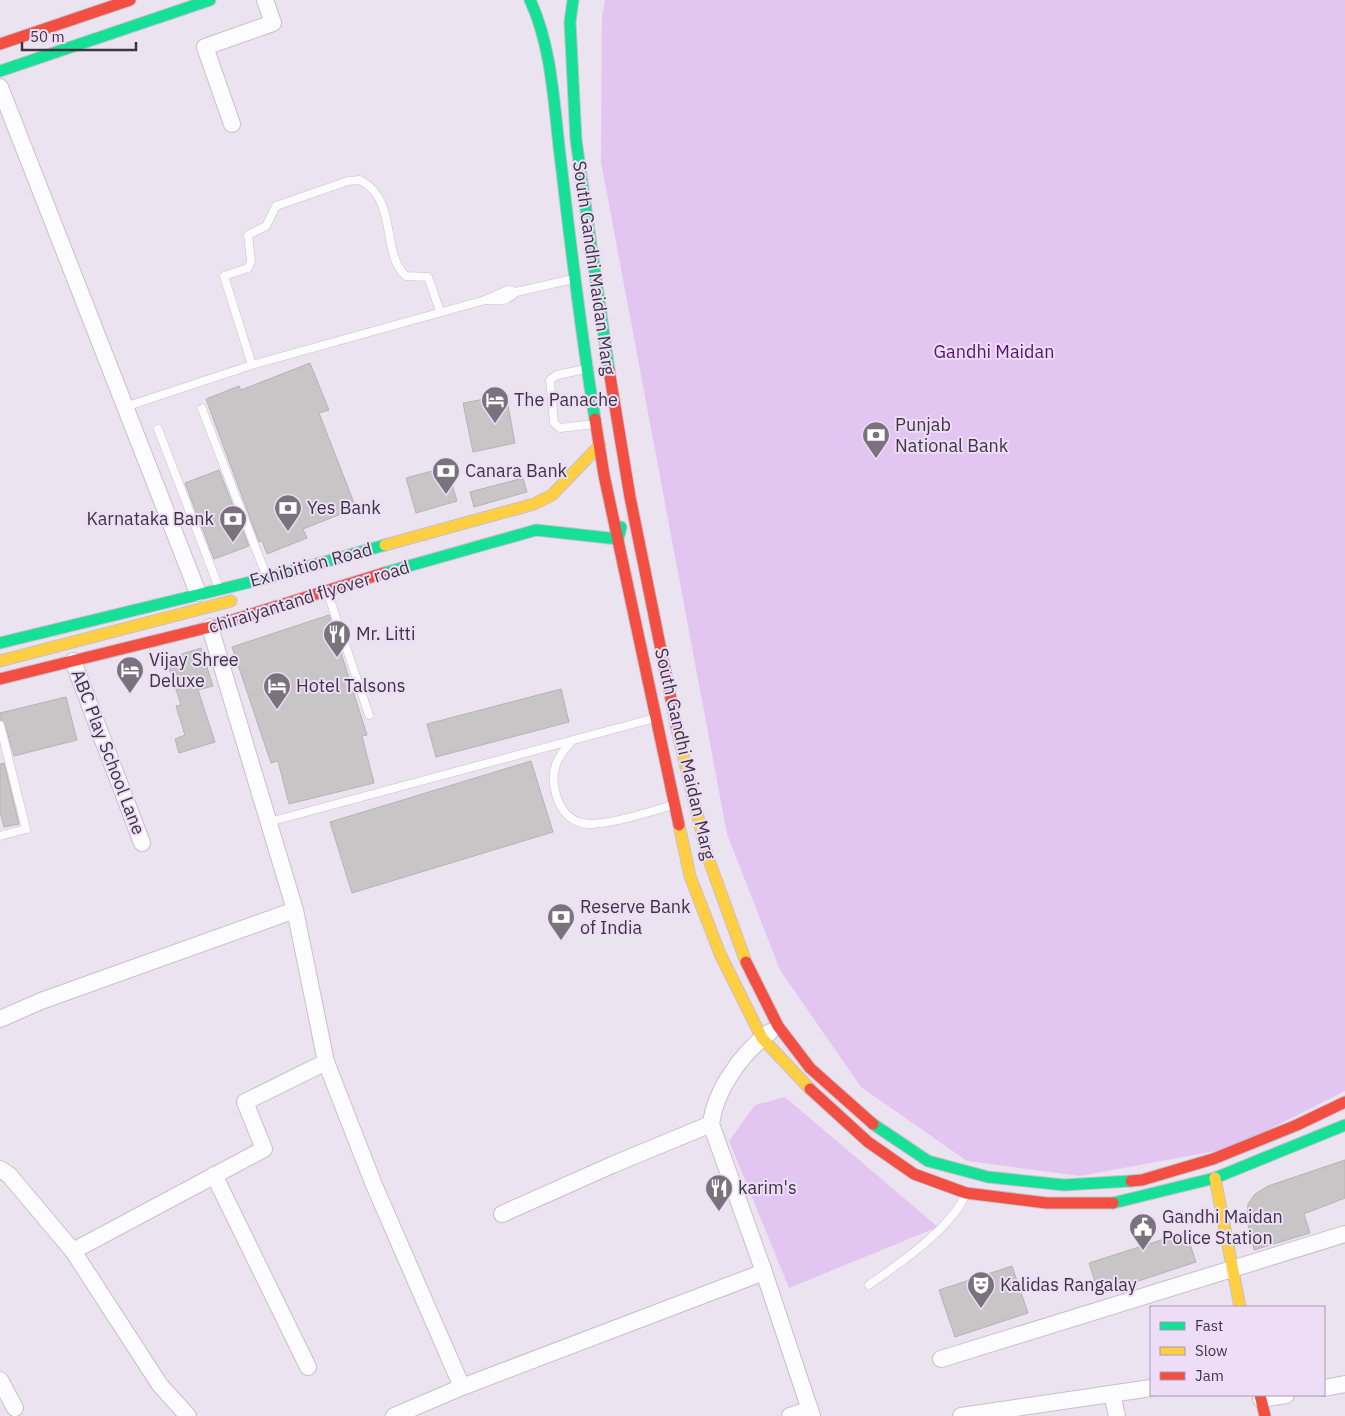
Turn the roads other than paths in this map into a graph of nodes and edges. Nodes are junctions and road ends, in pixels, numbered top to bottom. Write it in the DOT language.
graph roads {
  1 [pos="130,0"];
  2 [pos="210,0"];
  3 [pos="265,0"];
  4 [pos="530,0"];
  5 [pos="573,0"];
  6 [pos="0,44"];
  7 [pos="0,71"];
  8 [pos="0,87"];
  9 [pos="232,124"];
  10 [pos="576,278"];
  11 [pos="440,311"];
  12 [pos="252,365"];
  13 [pos="587,368"];
  14 [pos="125,407"];
  15 [pos="202,409"];
  16 [pos="596,424"];
  17 [pos="158,429"];
  18 [pos="600,445"];
  19 [pos="630,497"];
  20 [pos="618,539"];
  21 [pos="349,556"];
  22 [pos="267,578"];
  23 [pos="352,584"];
  24 [pos="219,589"];
  25 [pos="326,590"];
  26 [pos="198,593"];
  27 [pos="242,598"];
  28 [pos="210,627"];
  29 [pos="0,643"];
  30 [pos="0,661"];
  31 [pos="73,661"];
  32 [pos="0,679"];
  33 [pos="673,713"];
  34 [pos="368,715"];
  35 [pos="656,718"];
  36 [pos="0,726"];
  37 [pos="572,741"];
  38 [pos="675,805"];
  39 [pos="268,822"];
  40 [pos="1,833"];
  41 [pos="142,843"];
  42 [pos="295,910"];
  43 [pos="0,1019"];
  44 [pos="778,1026"];
  45 [pos="762,1038"];
  46 [pos="326,1062"];
  47 [pos="1345,1102"];
  48 [pos="711,1124"];
  49 [pos="1345,1125"];
  50 [pos="0,1169"];
  51 [pos="214,1175"];
  52 [pos="1215,1178"];
  53 [pos="966,1182"];
  54 [pos="502,1214"];
  55 [pos="1345,1234"];
  56 [pos="73,1251"];
  57 [pos="1232,1268"];
  58 [pos="764,1272"];
  59 [pos="869,1285"];
  60 [pos="1240,1306"];
  61 [pos="942,1359"];
  62 [pos="308,1367"];
  63 [pos="0,1380"];
  64 [pos="1345,1384"];
  65 [pos="462,1387"];
  66 [pos="1150,1388"];
  67 [pos="1325,1388"];
  68 [pos="1112,1394"];
  69 [pos="1273,1396"];
  70 [pos="1260,1397"];
  71 [pos="15,1408"];
  72 [pos="811,1412"];
  73 [pos="188,1416"];
  74 [pos="394,1416"];
  75 [pos="790,1416"];
  76 [pos="962,1416"];
  77 [pos="1118,1416"];
  78 [pos="1265,1416"];
  1 -- 6 [label="main road"];
  2 -- 7 [label="main road"];
  3 -- 9 [label="street"];
  4 -- 10 [label="main road"];
  5 -- 19 [label="main road, South Gandhi Maidan Marg"];
  8 -- 14 [label="street"];
  10 -- 11 [label="lane"];
  10 -- 13 [label="main road"];
  11 -- 12 [label="lane"];
  11 -- 12 [label="lane"];
  12 -- 14 [label="lane"];
  13 -- 16 [label="main road"];
  13 -- 16 [label="lane"];
  14 -- 26 [label="street"];
  15 -- 22 [label="lane"];
  16 -- 18 [label="main road"];
  17 -- 24 [label="lane"];
  18 -- 20 [label="main road"];
  18 -- 21 [label="main road, Exhibition Road"];
  19 -- 20 [label="main road"];
  19 -- 33 [label="main road, South Gandhi Maidan Marg"];
  20 -- 23 [label="main road, chiraiyantand flyover road"];
  20 -- 35 [label="main road"];
  21 -- 22 [label="main road, Exhibition Road"];
  21 -- 23 [label="main road"];
  22 -- 24 [label="main road, Exhibition Road"];
  23 -- 25 [label="main road, chiraiyantand flyover road"];
  24 -- 26 [label="main road, Exhibition Road"];
  25 -- 28 [label="main road, chiraiyantand flyover road"];
  25 -- 34 [label="lane"];
  26 -- 29 [label="main road, Exhibition Road"];
  27 -- 30 [label="main road"];
  28 -- 31 [label="main road, chiraiyantand flyover road"];
  28 -- 39 [label="street"];
  31 -- 32 [label="main road, chiraiyantand flyover road"];
  31 -- 41 [label="street, ABC Play School Lane"];
  33 -- 35 [label="lane"];
  33 -- 44 [label="main road, South Gandhi Maidan Marg"];
  35 -- 37 [label="lane"];
  35 -- 38 [label="main road"];
  36 -- 40 [label="lane"];
  37 -- 38 [label="lane"];
  37 -- 39 [label="lane"];
  38 -- 45 [label="main road"];
  39 -- 42 [label="street"];
  42 -- 43 [label="street"];
  42 -- 46 [label="street"];
  44 -- 45 [label="street"];
  44 -- 53 [label="main road, South Gandhi Maidan Marg"];
  45 -- 48 [label="street"];
  45 -- 53 [label="main road"];
  46 -- 51 [label="street"];
  46 -- 65 [label="street"];
  47 -- 53 [label="main road, South Gandhi Maidan Marg"];
  48 -- 54 [label="street"];
  48 -- 58 [label="street"];
  49 -- 52 [label="main road"];
  50 -- 56 [label="street"];
  51 -- 56 [label="street"];
  51 -- 62 [label="street"];
  52 -- 53 [label="main road"];
  52 -- 57 [label="main road"];
  53 -- 59 [label="lane"];
  55 -- 57 [label="street"];
  56 -- 73 [label="street"];
  57 -- 60 [label="main road"];
  57 -- 61 [label="street"];
  58 -- 65 [label="street"];
  58 -- 72 [label="street"];
  63 -- 71 [label="street"];
  64 -- 67 [label="street"];
  65 -- 74 [label="street"];
  66 -- 68 [label="street"];
  68 -- 76 [label="street"];
  68 -- 77 [label="street"];
  69 -- 70 [label="street"];
  70 -- 78 [label="main road"];
  72 -- 75 [label="street"];
}
